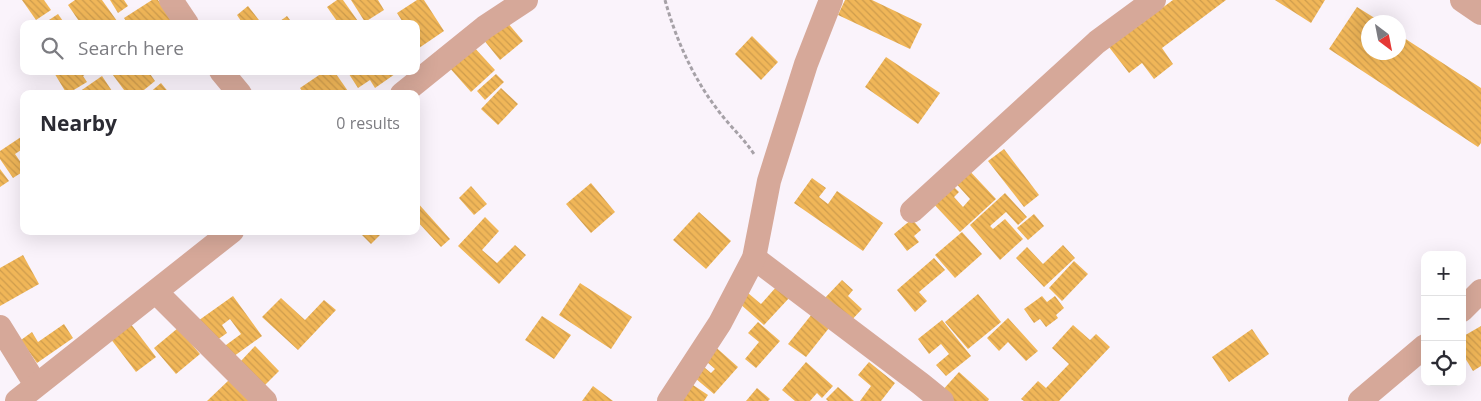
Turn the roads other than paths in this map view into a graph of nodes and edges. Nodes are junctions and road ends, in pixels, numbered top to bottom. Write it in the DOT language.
graph roads {
  1 [pos="171,0"];
  2 [pos="526,0"];
  3 [pos="831,0"];
  4 [pos="1154,0"];
  5 [pos="1462,0"];
  6 [pos="1481,13"];
  7 [pos="185,20"];
  8 [pos="407,90"];
  9 [pos="912,211"];
  10 [pos="227,235"];
  11 [pos="754,258"];
  12 [pos="1481,291"];
  13 [pos="156,292"];
  14 [pos="1466,306"];
  15 [pos="0,327"];
  16 [pos="1421,349"];
  17 [pos="36,385"];
  18 [pos="17,401"];
  19 [pos="265,401"];
  20 [pos="669,401"];
  21 [pos="942,401"];
  22 [pos="1360,401"];
  1 -- 7 [label="street"];
  2 -- 8 [label="street"];
  3 -- 11 [label="street"];
  4 -- 9 [label="street"];
  5 -- 6 [label="street"];
  10 -- 13 [label="street"];
  11 -- 20 [label="street"];
  11 -- 21 [label="street"];
  12 -- 14 [label="street"];
  13 -- 17 [label="street"];
  13 -- 19 [label="street"];
  15 -- 17 [label="street"];
  16 -- 22 [label="street"];
  17 -- 18 [label="street"];
}
